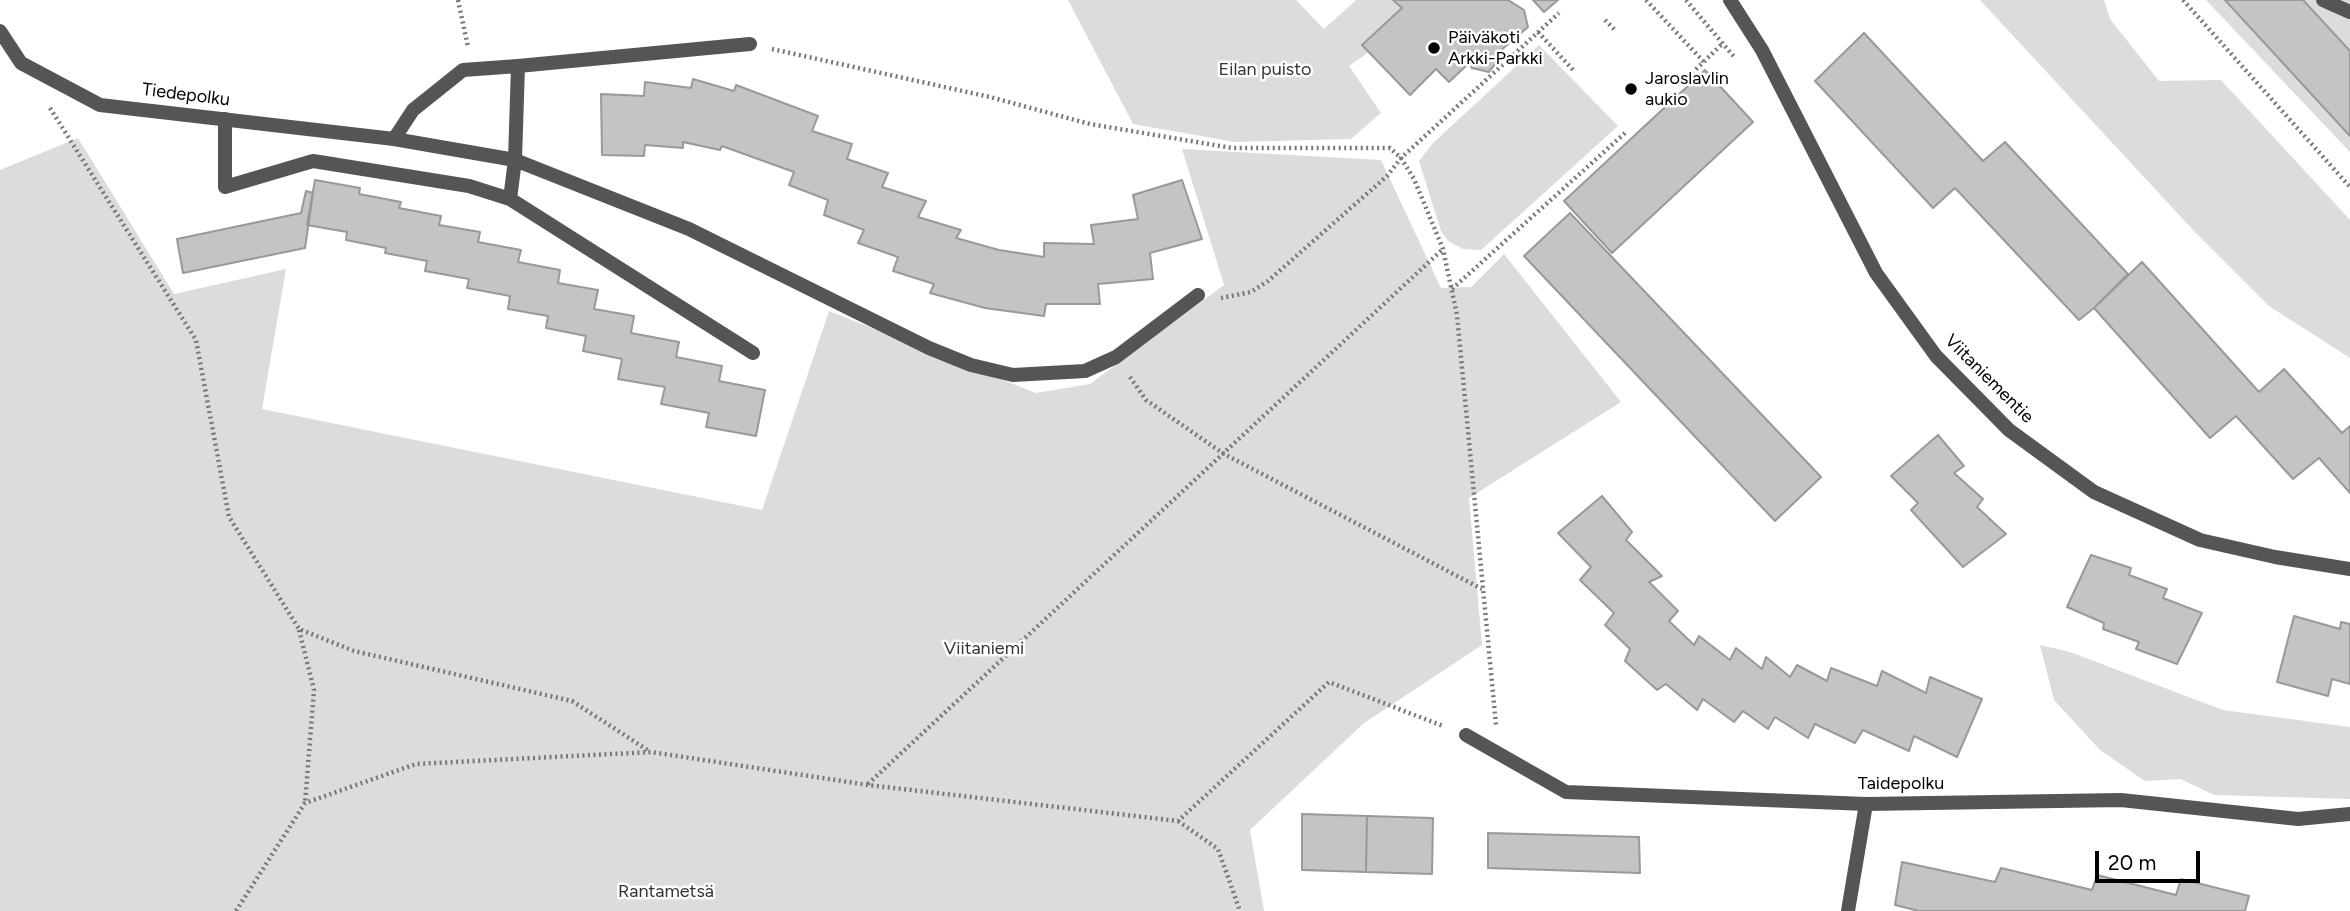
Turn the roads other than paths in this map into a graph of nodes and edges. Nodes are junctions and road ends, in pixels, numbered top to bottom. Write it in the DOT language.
graph roads {
  1 [pos="1730,0"];
  2 [pos="2323,0"];
  3 [pos="2350,12"];
  4 [pos="0,31"];
  5 [pos="750,44"];
  6 [pos="519,66"];
  7 [pos="225,119"];
  8 [pos="394,139"];
  9 [pos="515,160"];
  10 [pos="510,199"];
  11 [pos="1198,295"];
  12 [pos="753,354"];
  13 [pos="2350,569"];
  14 [pos="1466,735"];
  15 [pos="1866,804"];
  16 [pos="2350,814"];
  17 [pos="1848,911"];
  1 -- 13 [label="street, Viitaniementie"];
  2 -- 3 [label="street"];
  4 -- 7 [label="street, Tiedepolku"];
  5 -- 6 [label="street"];
  6 -- 8 [label="street"];
  6 -- 9 [label="street"];
  7 -- 8 [label="street, Tiedepolku"];
  7 -- 10 [label="street"];
  8 -- 9 [label="street, Tiedepolku"];
  9 -- 10 [label="street"];
  9 -- 11 [label="street, Tiedepolku"];
  10 -- 12 [label="street"];
  14 -- 15 [label="street, Taidepolku"];
  15 -- 16 [label="street, Taidepolku"];
  15 -- 17 [label="street"];
}
